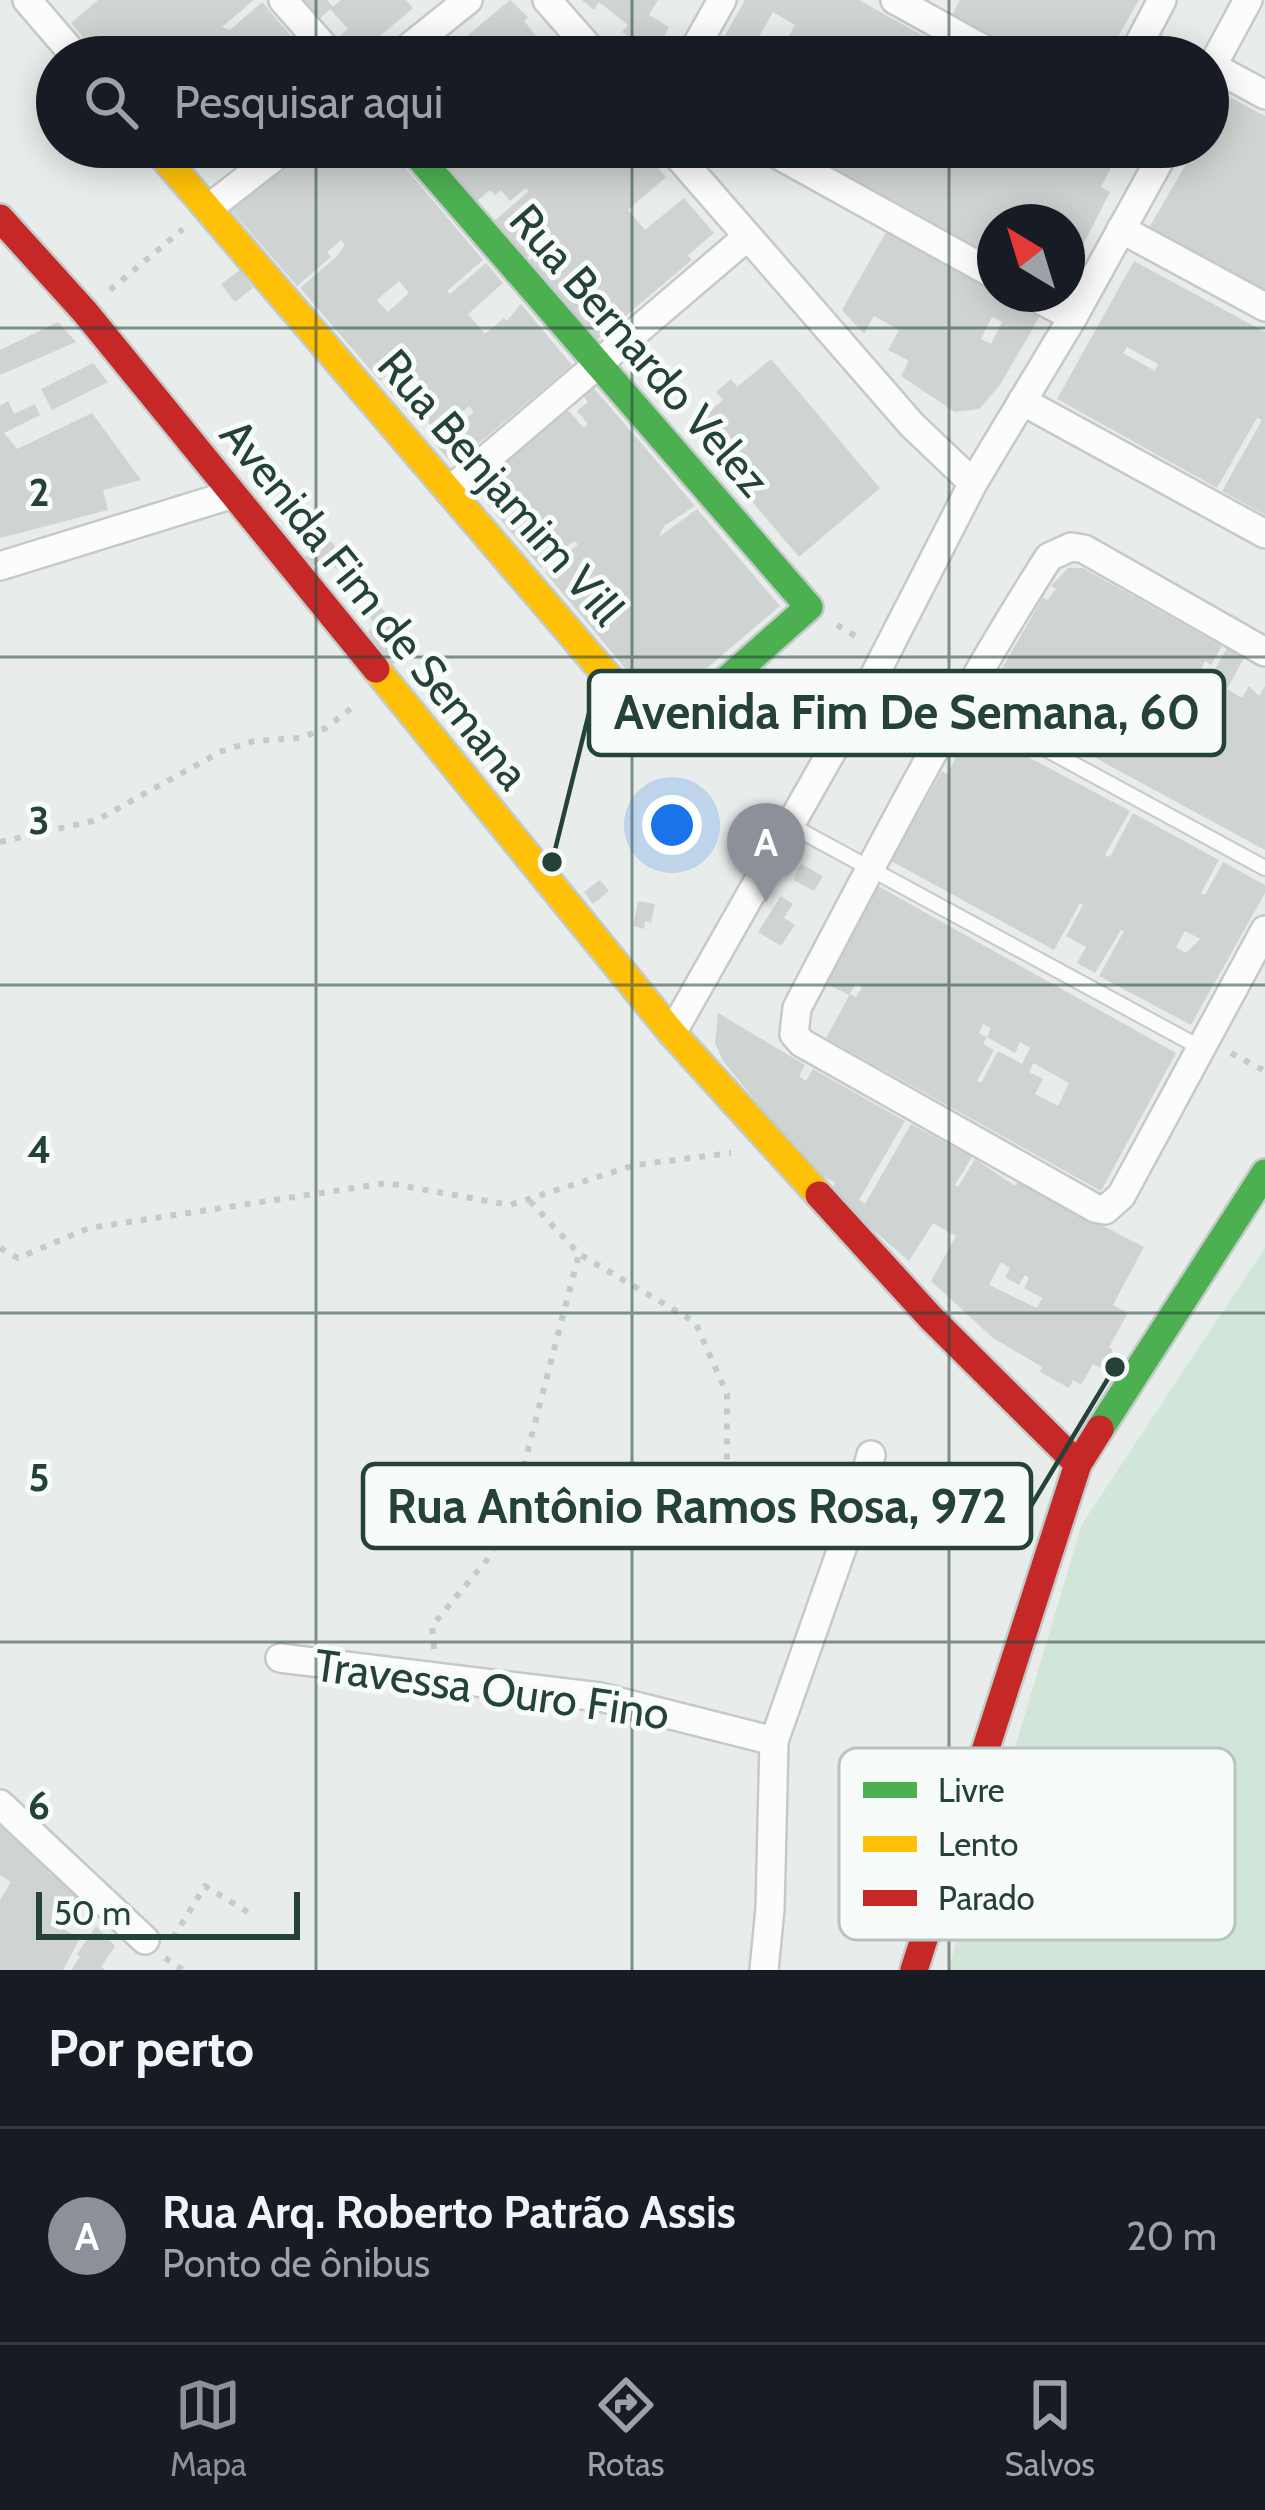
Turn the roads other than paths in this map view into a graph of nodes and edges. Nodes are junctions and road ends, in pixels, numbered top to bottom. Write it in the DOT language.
graph roads {
  1 [pos="27,0"];
  2 [pos="283,0"];
  3 [pos="468,0"];
  4 [pos="547,0"];
  5 [pos="722,0"];
  6 [pos="895,0"];
  7 [pos="1162,0"];
  8 [pos="1249,0"];
  9 [pos="58,36"];
  10 [pos="315,36"];
  11 [pos="424,36"];
  12 [pos="579,36"];
  13 [pos="702,36"];
  14 [pos="960,36"];
  15 [pos="1143,36"];
  16 [pos="1229,36"];
  17 [pos="1229,79"];
  18 [pos="1265,95"];
  19 [pos="174,168"];
  20 [pos="260,168"];
  21 [pos="428,168"];
  22 [pos="688,168"];
  23 [pos="802,168"];
  24 [pos="1155,168"];
  25 [pos="209,208"];
  26 [pos="0,218"];
  27 [pos="1121,229"];
  28 [pos="747,237"];
  29 [pos="977,265"];
  30 [pos="1265,308"];
  31 [pos="1064,312"];
  32 [pos="1073,317"];
  33 [pos="597,366"];
  34 [pos="1022,401"];
  35 [pos="974,483"];
  36 [pos="449,491"];
  37 [pos="230,495"];
  38 [pos="1265,534"];
  39 [pos="0,566"];
  40 [pos="808,607"];
  41 [pos="1265,652"];
  42 [pos="961,703"];
  43 [pos="790,825"];
  44 [pos="871,867"];
  45 [pos="1265,868"];
  46 [pos="1265,930"];
  47 [pos="671,1033"];
  48 [pos="1201,1048"];
  49 [pos="1265,1173"];
  50 [pos="871,1455"];
  51 [pos="1078,1464"];
  52 [pos="280,1658"];
  53 [pos="774,1742"];
  54 [pos="986,1748"];
  55 [pos="0,1804"];
  56 [pos="924,1940"];
  57 [pos="153,1947"];
  58 [pos="764,1970"];
  59 [pos="914,1970"];
  1 -- 9 [label="street"];
  2 -- 10 [label="street"];
  3 -- 11 [label="street"];
  4 -- 12 [label="street"];
  5 -- 13 [label="street"];
  6 -- 14 [label="street"];
  7 -- 15 [label="street"];
  8 -- 16 [label="street"];
  17 -- 18 [label="street"];
  19 -- 25 [label="street, Rua Benjamim Vill"];
  20 -- 25 [label="street"];
  21 -- 33 [label="street, Rua Bernardo Velez"];
  22 -- 28 [label="street"];
  23 -- 29 [label="street"];
  24 -- 27 [label="street"];
  25 -- 36 [label="street, Rua Benjamim Vill"];
  26 -- 37 [label="street, Avenida Fim de Semana"];
  27 -- 30 [label="street"];
  27 -- 32 [label="street"];
  28 -- 33 [label="street"];
  28 -- 35 [label="street"];
  31 -- 32 [label="street"];
  32 -- 34 [label="street"];
  33 -- 36 [label="street"];
  33 -- 40 [label="street, Rua Bernardo Velez"];
  34 -- 35 [label="street"];
  34 -- 38 [label="street"];
  35 -- 43 [label="street"];
  36 -- 40 [label="street, Rua Benjamim Vill"];
  37 -- 39 [label="street"];
  37 -- 47 [label="street, Avenida Fim de Semana"];
  41 -- 42 [label="street"];
  42 -- 44 [label="street"];
  42 -- 45 [label="lane"];
  43 -- 44 [label="lane"];
  43 -- 47 [label="street"];
  44 -- 48 [label="lane"];
  44 -- 48 [label="street"];
  46 -- 48 [label="street"];
  47 -- 51 [label="street, Avenida Fim de Semana"];
  49 -- 51 [label="street"];
  50 -- 53 [label="street"];
  51 -- 54 [label="street"];
  52 -- 53 [label="street, Travessa Ouro Fino"];
  53 -- 58 [label="street"];
  55 -- 57 [label="street"];
  56 -- 59 [label="street"];
}
